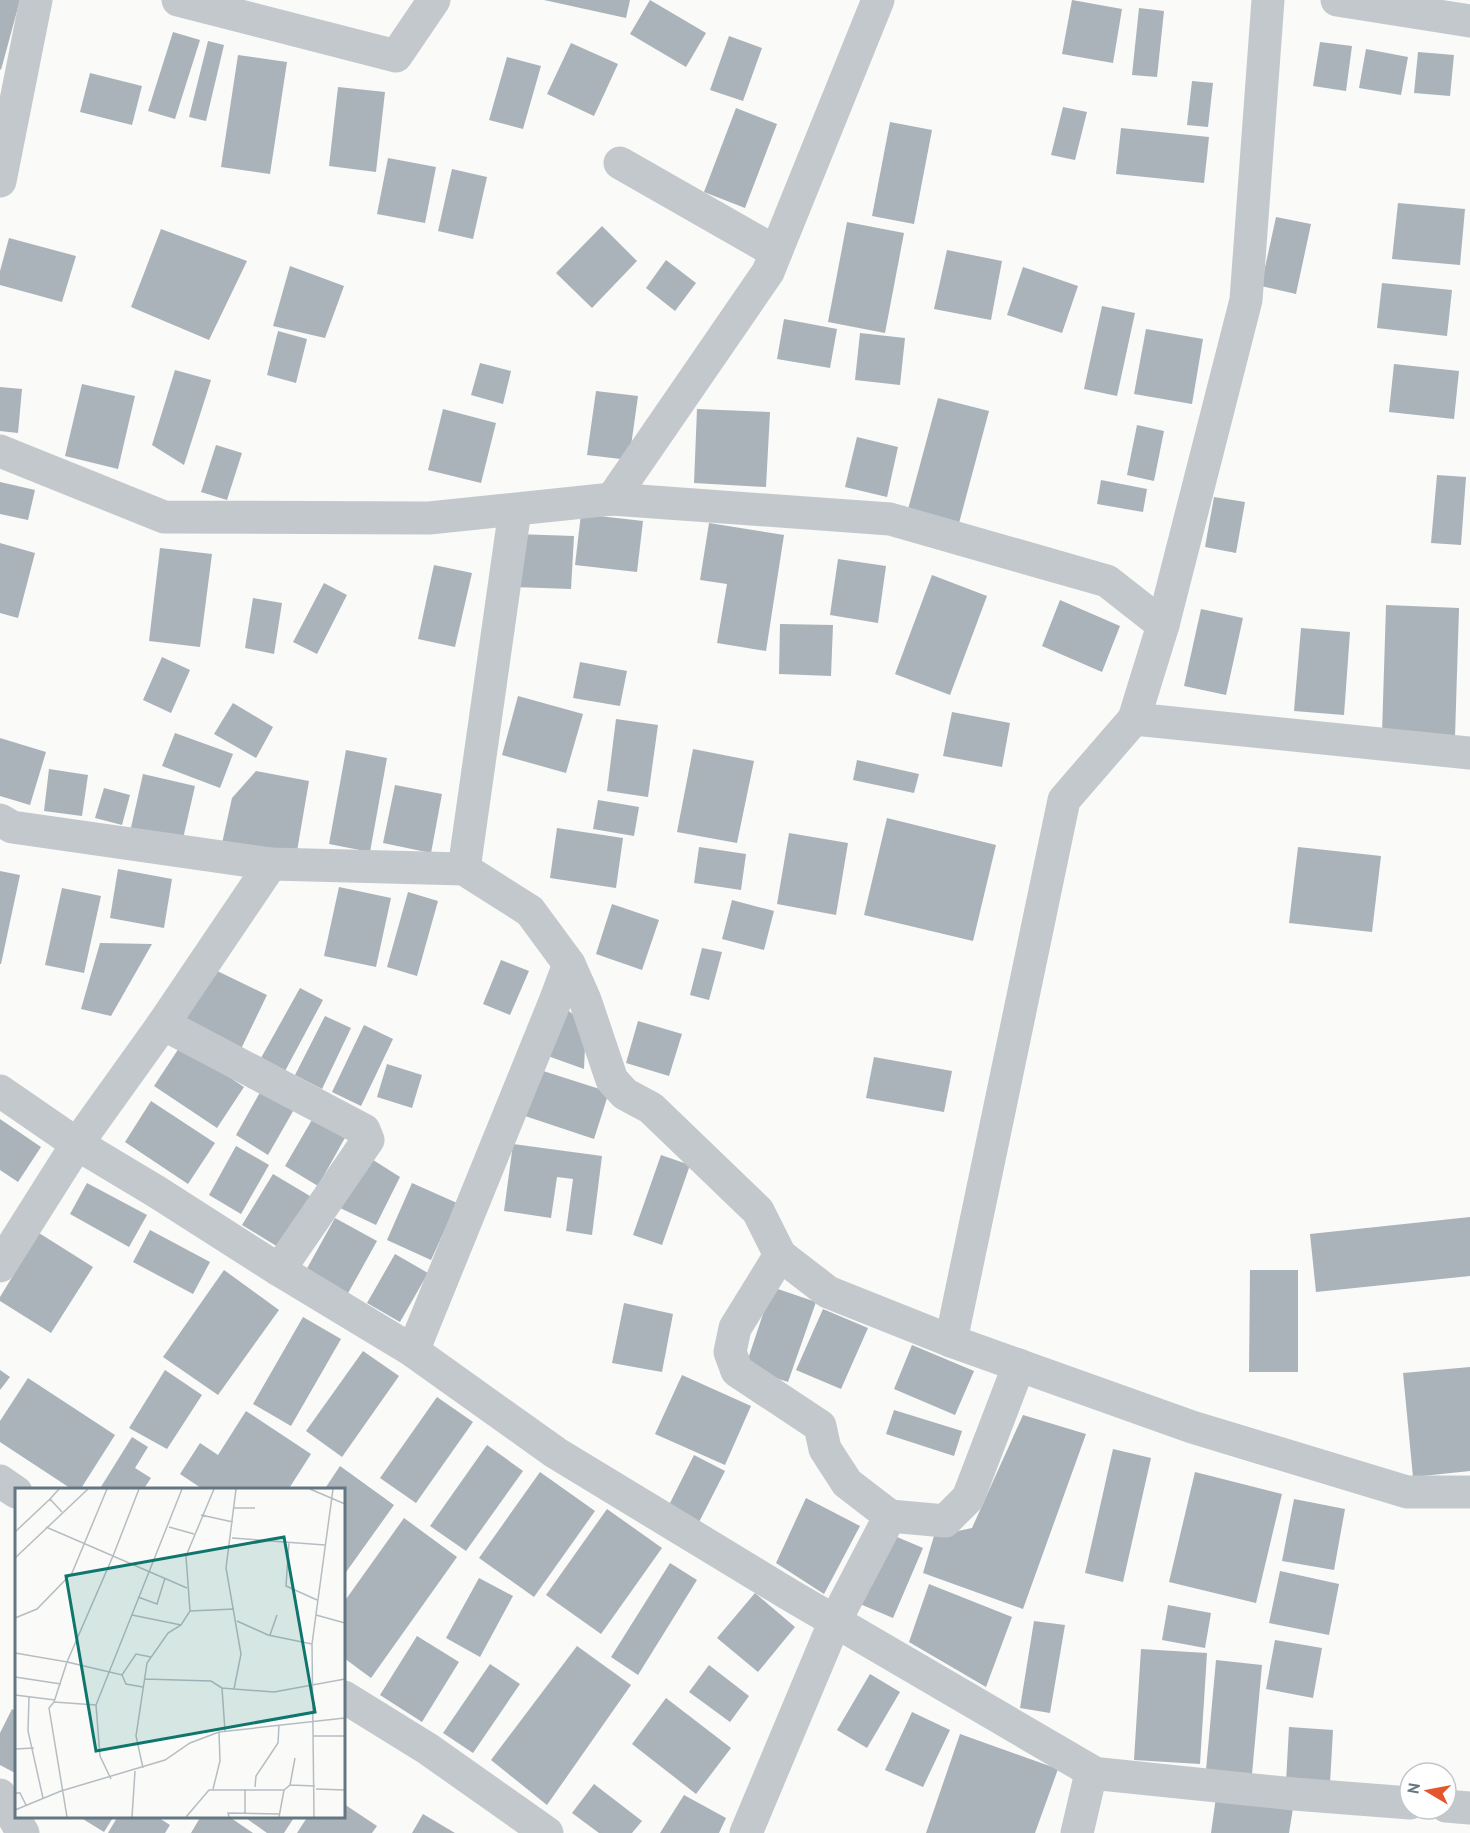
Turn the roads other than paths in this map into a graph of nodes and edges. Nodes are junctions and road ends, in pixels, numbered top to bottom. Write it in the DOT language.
graph roads {
  1 [pos="36,0"];
  2 [pos="178,0"];
  3 [pos="434,0"];
  4 [pos="878,0"];
  5 [pos="1268,0"];
  6 [pos="1337,0"];
  7 [pos="1470,21"];
  8 [pos="620,163"];
  9 [pos="0,181"];
  10 [pos="776,252"];
  11 [pos="0,451"];
  12 [pos="612,499"];
  13 [pos="515,510"];
  14 [pos="1163,625"];
  15 [pos="1134,719"];
  16 [pos="1470,753"];
  17 [pos="0,820"];
  18 [pos="271,864"];
  19 [pos="464,869"];
  20 [pos="569,964"];
  21 [pos="163,1024"];
  22 [pos="0,1091"];
  23 [pos="76,1144"];
  24 [pos="780,1255"];
  25 [pos="0,1266"];
  26 [pos="279,1270"];
  27 [pos="951,1341"];
  28 [pos="413,1351"];
  29 [pos="1019,1365"];
  30 [pos="0,1481"];
  31 [pos="15,1491"];
  32 [pos="1470,1492"];
  33 [pos="890,1516"];
  34 [pos="835,1621"];
  35 [pos="345,1698"];
  36 [pos="1091,1773"];
  37 [pos="0,1795"];
  38 [pos="1398,1802"];
  39 [pos="23,1833"];
  40 [pos="547,1833"];
  41 [pos="746,1833"];
  42 [pos="1077,1833"];
  1 -- 9 [label="street"];
  2 -- 3 [label="street"];
  4 -- 10 [label="street"];
  5 -- 14 [label="street"];
  6 -- 7 [label="street"];
  8 -- 10 [label="street"];
  10 -- 12 [label="street"];
  11 -- 13 [label="street"];
  12 -- 13 [label="street"];
  12 -- 14 [label="street"];
  13 -- 19 [label="street"];
  14 -- 15 [label="street"];
  15 -- 16 [label="street"];
  15 -- 27 [label="street"];
  17 -- 18 [label="street"];
  18 -- 19 [label="street"];
  18 -- 21 [label="street"];
  19 -- 20 [label="street"];
  20 -- 24 [label="street"];
  20 -- 28 [label="street"];
  21 -- 23 [label="street"];
  21 -- 26 [label="street"];
  22 -- 23 [label="street"];
  23 -- 25 [label="street"];
  23 -- 26 [label="street"];
  24 -- 27 [label="street"];
  24 -- 33 [label="street"];
  26 -- 28 [label="street"];
  27 -- 29 [label="street"];
  28 -- 34 [label="street"];
  29 -- 32 [label="street"];
  29 -- 33 [label="street"];
  30 -- 31 [label="street"];
  33 -- 34 [label="street"];
  34 -- 36 [label="street"];
  34 -- 41 [label="street"];
  35 -- 40 [label="street"];
  36 -- 38 [label="street"];
  36 -- 42 [label="street"];
  37 -- 39 [label="street"];
}
